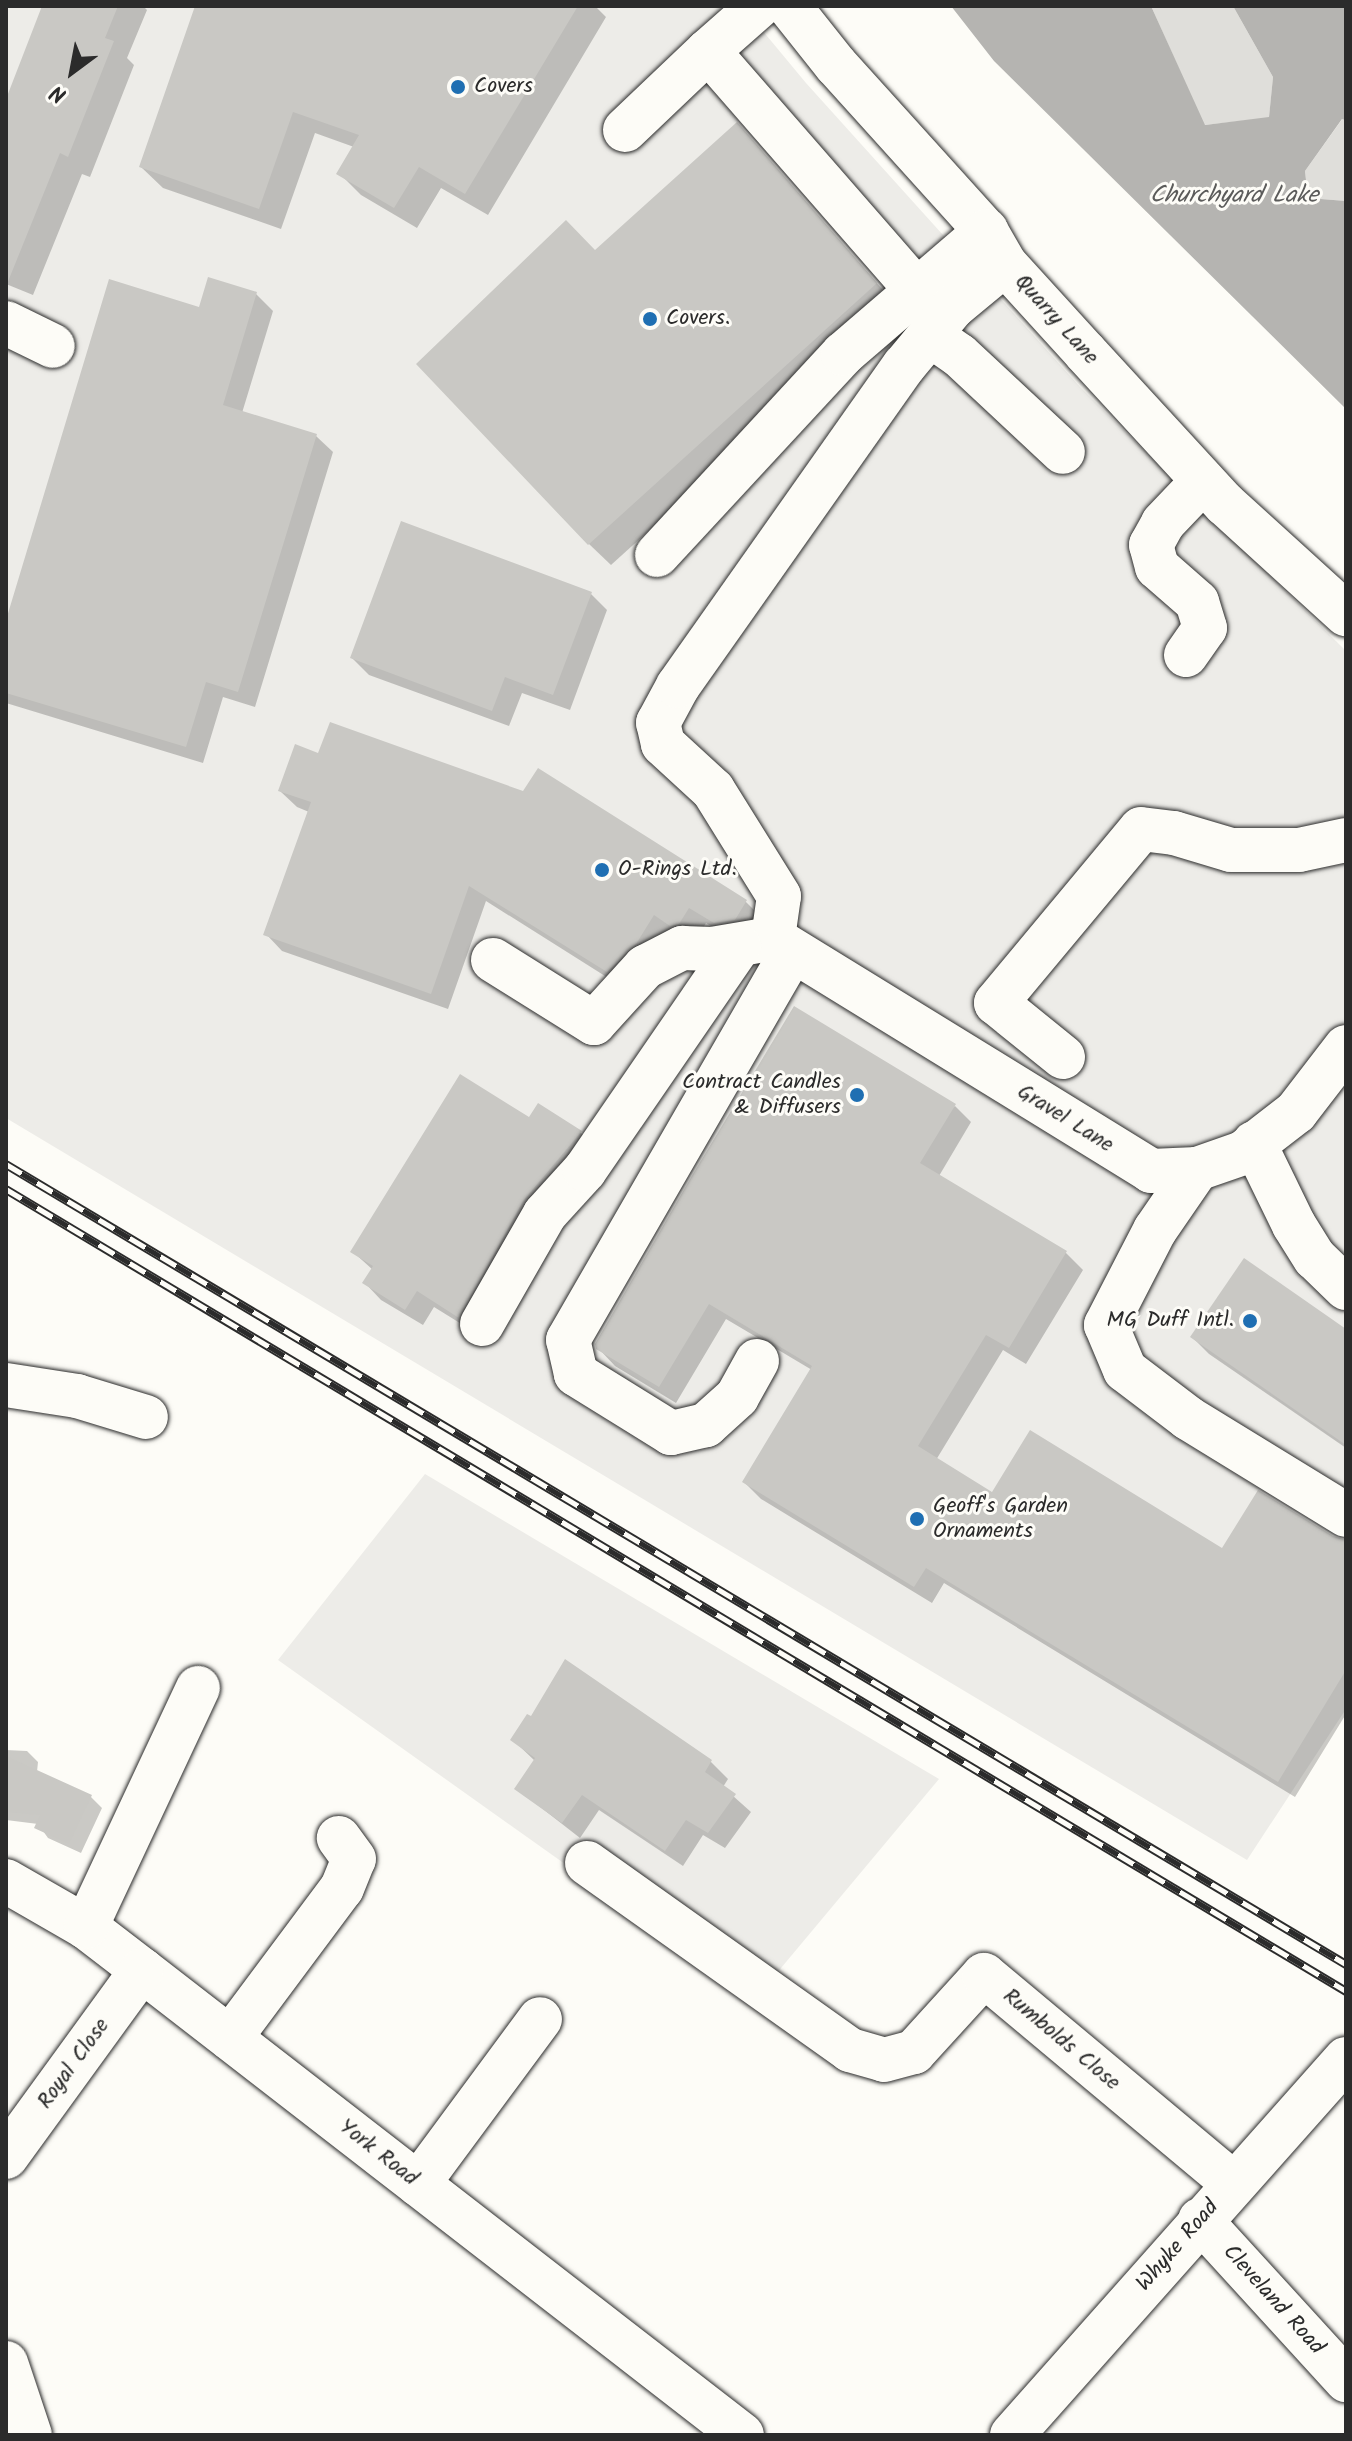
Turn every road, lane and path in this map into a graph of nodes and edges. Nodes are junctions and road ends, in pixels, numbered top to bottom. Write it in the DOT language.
graph roads {
  1 [pos="759,6"];
  2 [pos="789,6"];
  3 [pos="708,51"];
  4 [pos="625,130"];
  5 [pos="995,248"];
  6 [pos="917,291"];
  7 [pos="6,323"];
  8 [pos="930,335"];
  9 [pos="53,346"];
  10 [pos="1063,452"];
  11 [pos="1203,481"];
  12 [pos="657,555"];
  13 [pos="1346,614"];
  14 [pos="1186,655"];
  15 [pos="1346,840"];
  16 [pos="768,945"];
  17 [pos="493,960"];
  18 [pos="1346,1047"];
  19 [pos="1063,1057"];
  20 [pos="1254,1143"];
  21 [pos="1197,1169"];
  22 [pos="1346,1288"];
  23 [pos="482,1324"];
  24 [pos="757,1361"];
  25 [pos="6,1385"];
  26 [pos="146,1417"];
  27 [pos="1346,1515"];
  28 [pos="198,1688"];
  29 [pos="339,1838"];
  30 [pos="587,1863"];
  31 [pos="6,1881"];
  32 [pos="86,1927"];
  33 [pos="142,1970"];
  34 [pos="540,2019"];
  35 [pos="230,2038"];
  36 [pos="1346,2059"];
  37 [pos="6,2157"];
  38 [pos="1233,2183"];
  39 [pos="418,2184"];
  40 [pos="1200,2220"];
  41 [pos="6,2363"];
  42 [pos="1346,2380"];
  43 [pos="30,2435"];
  44 [pos="742,2435"];
  45 [pos="1012,2435"];
  1 -- 3 [label="street"];
  2 -- 5 [label="street, Quarry Lane"];
  3 -- 4 [label="street"];
  3 -- 6 [label="street"];
  5 -- 6 [label="street"];
  5 -- 8 [label="street"];
  5 -- 11 [label="street, Quarry Lane"];
  6 -- 12 [label="street"];
  7 -- 9 [label="street"];
  8 -- 10 [label="street"];
  8 -- 16 [label="street"];
  11 -- 13 [label="street, Quarry Lane"];
  11 -- 14 [label="street"];
  15 -- 19 [label="street"];
  16 -- 17 [label="street"];
  16 -- 21 [label="street, Gravel Lane"];
  16 -- 23 [label="street"];
  16 -- 24 [label="street"];
  18 -- 20 [label="street, Gravel Lane"];
  20 -- 21 [label="street, Gravel Lane"];
  20 -- 22 [label="street"];
  21 -- 27 [label="street"];
  25 -- 26 [label="street"];
  28 -- 32 [label="street"];
  29 -- 35 [label="street"];
  30 -- 38 [label="street, Rumbolds Close"];
  31 -- 32 [label="street, York Road"];
  32 -- 33 [label="street, York Road"];
  33 -- 35 [label="street, York Road"];
  33 -- 37 [label="street, Royal Close"];
  34 -- 39 [label="street"];
  35 -- 39 [label="street, York Road"];
  36 -- 38 [label="street, Whyke Road"];
  38 -- 40 [label="street, Whyke Road"];
  39 -- 44 [label="street, York Road"];
  40 -- 42 [label="street, Cleveland Road"];
  40 -- 45 [label="street, Whyke Road"];
  41 -- 43 [label="street"];
}
